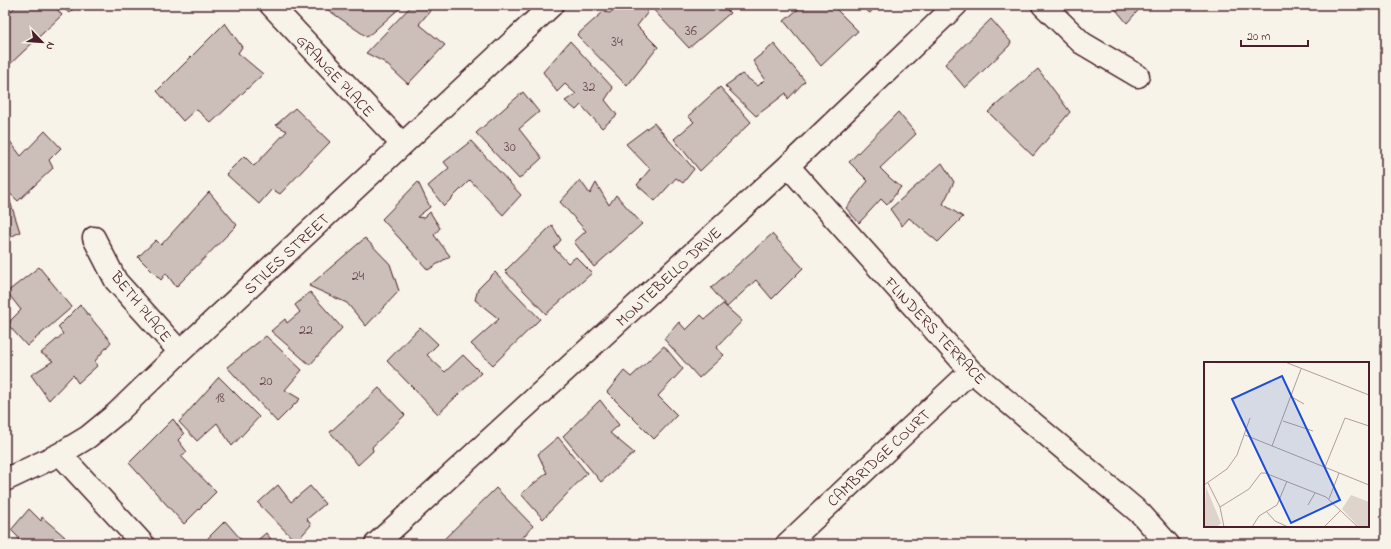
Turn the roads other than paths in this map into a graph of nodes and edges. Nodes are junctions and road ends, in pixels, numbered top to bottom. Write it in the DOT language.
graph roads {
  1 [pos="271,5"];
  2 [pos="552,5"];
  3 [pos="956,5"];
  4 [pos="1043,5"];
  5 [pos="1138,76"];
  6 [pos="402,144"];
  7 [pos="788,166"];
  8 [pos="94,238"];
  9 [pos="180,352"];
  10 [pos="970,371"];
  11 [pos="60,454"];
  12 [pos="5,480"];
  13 [pos="1166,543"];
  14 [pos="143,544"];
  15 [pos="376,544"];
  16 [pos="787,544"];
  1 -- 6 [label="street, GRANGE PLACE"];
  2 -- 6 [label="street, STILES STREET"];
  3 -- 7 [label="street, MONTEBELLO DRIVE"];
  4 -- 5 [label="street"];
  6 -- 9 [label="street, STILES STREET"];
  7 -- 10 [label="street, FLINDERS TERRACE"];
  7 -- 15 [label="street, MONTEBELLO DRIVE"];
  8 -- 9 [label="street, BETH PLACE"];
  9 -- 11 [label="street, STILES STREET"];
  10 -- 13 [label="street, FLINDERS TERRACE"];
  10 -- 16 [label="street, CAMBRIDGE COURT"];
  11 -- 12 [label="street, STILES STREET"];
  11 -- 14 [label="street"];
}
